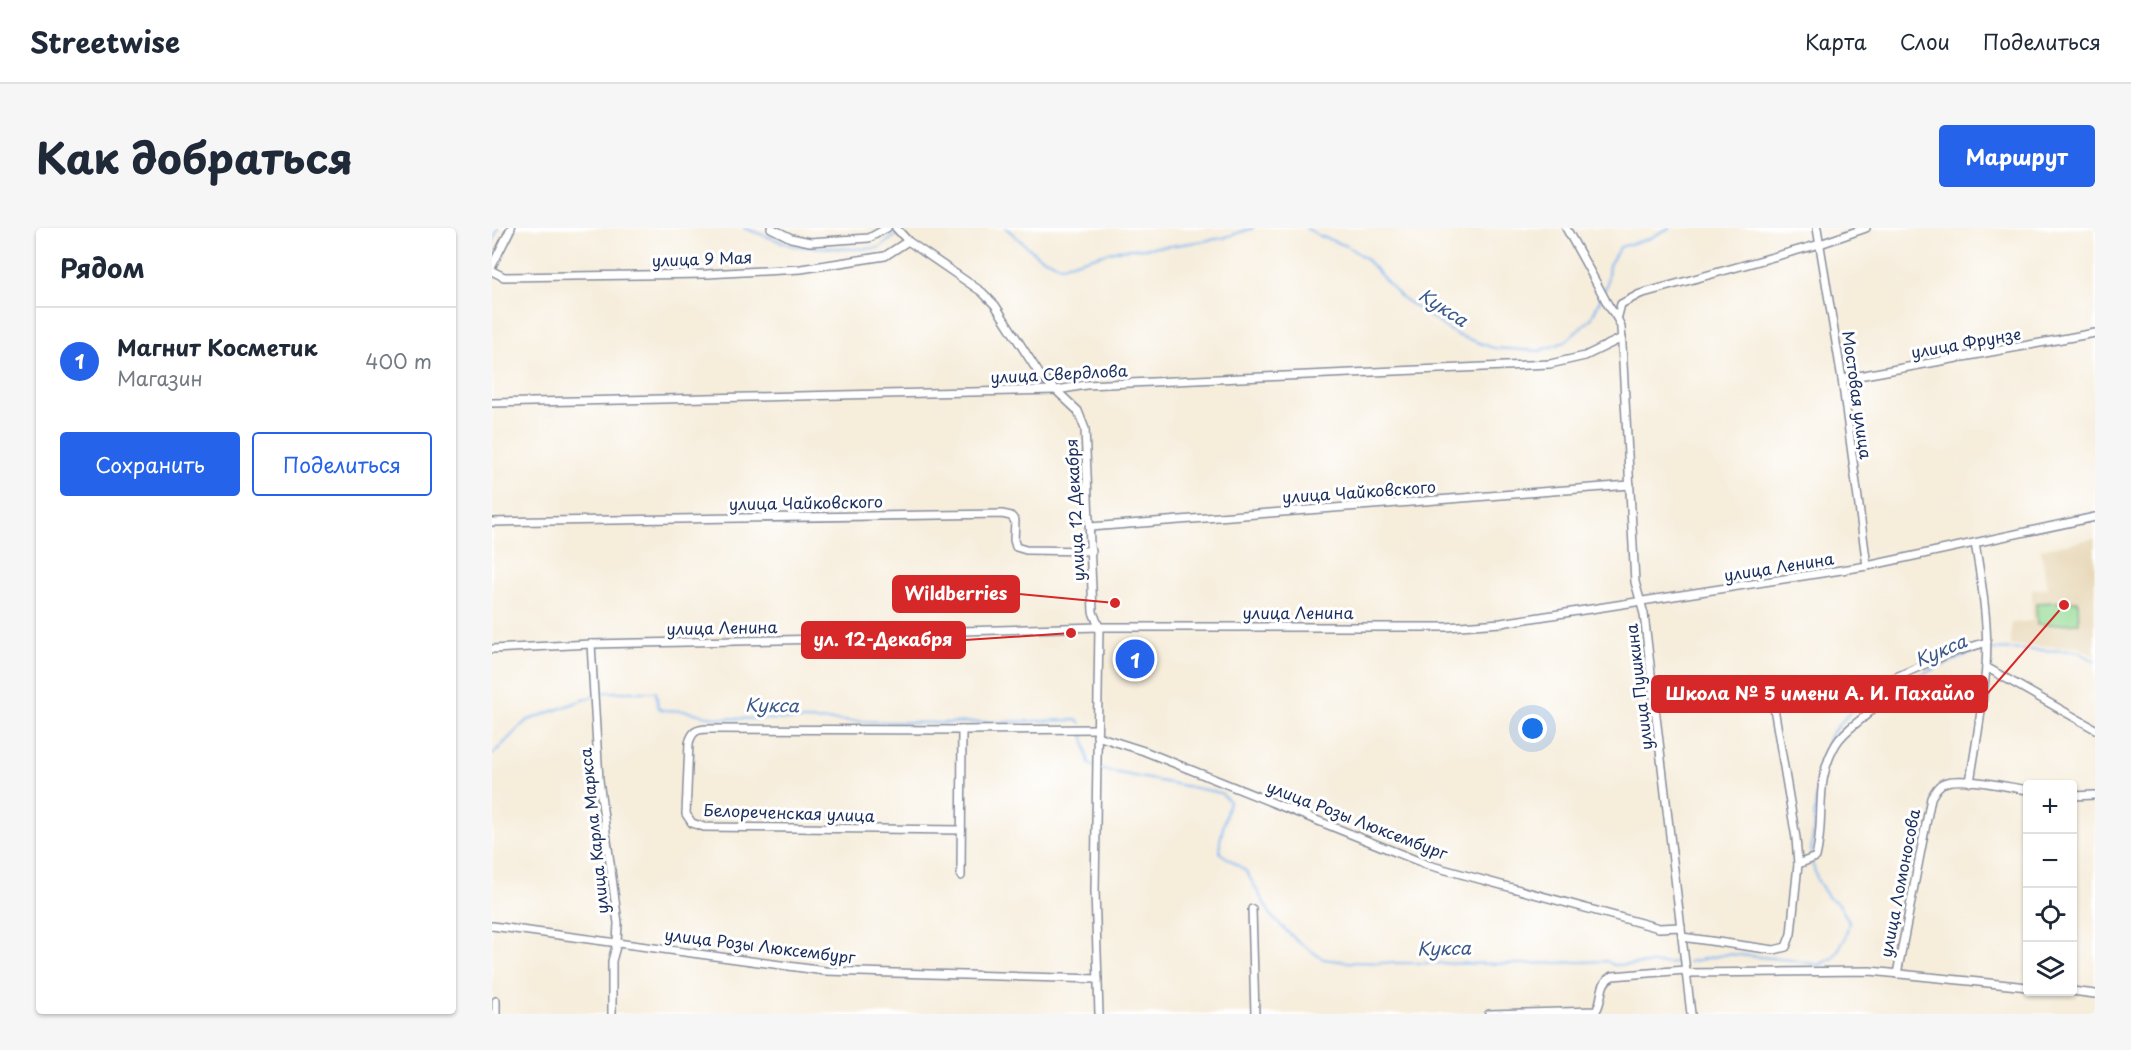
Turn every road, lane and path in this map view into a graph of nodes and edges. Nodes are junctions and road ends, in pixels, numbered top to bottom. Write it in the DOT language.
graph roads {
  1 [pos="511,228"];
  2 [pos="771,228"];
  3 [pos="887,228"];
  4 [pos="1566,228"];
  5 [pos="1817,228"];
  6 [pos="1866,228"];
  7 [pos="897,229"];
  8 [pos="906,239"];
  9 [pos="1820,244"];
  10 [pos="492,266"];
  11 [pos="492,271"];
  12 [pos="1618,316"];
  13 [pos="2095,333"];
  14 [pos="1622,338"];
  15 [pos="1842,379"];
  16 [pos="1057,390"];
  17 [pos="492,403"];
  18 [pos="1630,485"];
  19 [pos="2095,517"];
  20 [pos="492,522"];
  21 [pos="1090,527"];
  22 [pos="1976,543"];
  23 [pos="1092,551"];
  24 [pos="1867,566"];
  25 [pos="1640,602"];
  26 [pos="1099,627"];
  27 [pos="591,644"];
  28 [pos="1987,647"];
  29 [pos="492,649"];
  30 [pos="1986,666"];
  31 [pos="1878,692"];
  32 [pos="1773,702"];
  33 [pos="1654,704"];
  34 [pos="2095,729"];
  35 [pos="962,730"];
  36 [pos="1097,733"];
  37 [pos="1970,782"];
  38 [pos="2023,789"];
  39 [pos="2095,795"];
  40 [pos="2077,796"];
  41 [pos="961,830"];
  42 [pos="1798,864"];
  43 [pos="962,876"];
  44 [pos="1252,909"];
  45 [pos="492,926"];
  46 [pos="1681,927"];
  47 [pos="1682,937"];
  48 [pos="617,942"];
  49 [pos="1685,966"];
  50 [pos="1897,974"];
  51 [pos="1098,979"];
  52 [pos="2023,987"];
  53 [pos="2077,992"];
  54 [pos="2095,994"];
  55 [pos="496,1001"];
  56 [pos="496,1014"];
  57 [pos="612,1014"];
  58 [pos="1099,1014"];
  59 [pos="1255,1014"];
  60 [pos="1490,1014"];
  61 [pos="1691,1014"];
  1 -- 10 [label="street"];
  2 -- 3 [label="street"];
  4 -- 12 [label="street"];
  5 -- 9 [label="street, Мостовая улица"];
  6 -- 9 [label="street"];
  7 -- 8 [label="street, улица 12 Декабря"];
  8 -- 11 [label="street, улица 9 Мая"];
  8 -- 16 [label="street, улица 12 Декабря"];
  9 -- 12 [label="street"];
  9 -- 15 [label="street, Мостовая улица"];
  12 -- 14 [label="street, улица Пушкина"];
  13 -- 15 [label="street, улица Фрунзе"];
  14 -- 16 [label="street, улица Свердлова"];
  14 -- 18 [label="street, улица Пушкина"];
  15 -- 24 [label="street, Мостовая улица"];
  16 -- 17 [label="street, улица Свердлова"];
  16 -- 21 [label="street, улица 12 Декабря"];
  18 -- 21 [label="street, улица Чайковского"];
  18 -- 25 [label="street, улица Пушкина"];
  19 -- 22 [label="street, улица Ленина"];
  20 -- 23 [label="street, улица Чайковского"];
  21 -- 23 [label="street, улица 12 Декабря"];
  22 -- 24 [label="street, улица Ленина"];
  22 -- 28 [label="street"];
  23 -- 26 [label="street, улица 12 Декабря"];
  24 -- 25 [label="street, улица Ленина"];
  25 -- 26 [label="street, улица Ленина"];
  25 -- 33 [label="street, улица Пушкина"];
  26 -- 27 [label="street, улица Ленина"];
  26 -- 36 [label="street, улица 12 Декабря"];
  27 -- 29 [label="street, улица Ленина"];
  27 -- 48 [label="street, улица Карла Маркса"];
  28 -- 30 [label="street"];
  28 -- 31 [label="street"];
  30 -- 34 [label="street"];
  30 -- 37 [label="street"];
  31 -- 32 [label="street"];
  31 -- 42 [label="street"];
  32 -- 33 [label="street"];
  32 -- 42 [label="street"];
  33 -- 46 [label="street, улица Пушкина"];
  35 -- 36 [label="street, Белореченская улица"];
  35 -- 41 [label="street"];
  35 -- 41 [label="street, Белореченская улица"];
  36 -- 46 [label="street, улица Розы Люксембург"];
  36 -- 51 [label="street, улица 12 Декабря"];
  37 -- 38 [label="street, улица Ломоносова"];
  37 -- 50 [label="street, улица Ломоносова"];
  39 -- 40 [label="street"];
  41 -- 43 [label="street"];
  42 -- 47 [label="street"];
  44 -- 59 [label="street"];
  45 -- 48 [label="street, улица Розы Люксембург"];
  46 -- 47 [label="street, улица Пушкина"];
  47 -- 49 [label="street, улица Пушкина"];
  48 -- 51 [label="street, улица Розы Люксембург"];
  48 -- 57 [label="street, улица Карла Маркса"];
  49 -- 50 [label="street"];
  49 -- 60 [label="street"];
  49 -- 61 [label="street, улица Пушкина"];
  50 -- 52 [label="street"];
  51 -- 58 [label="street, улица 12 Декабря"];
  53 -- 54 [label="street"];
  55 -- 56 [label="street"];
}
